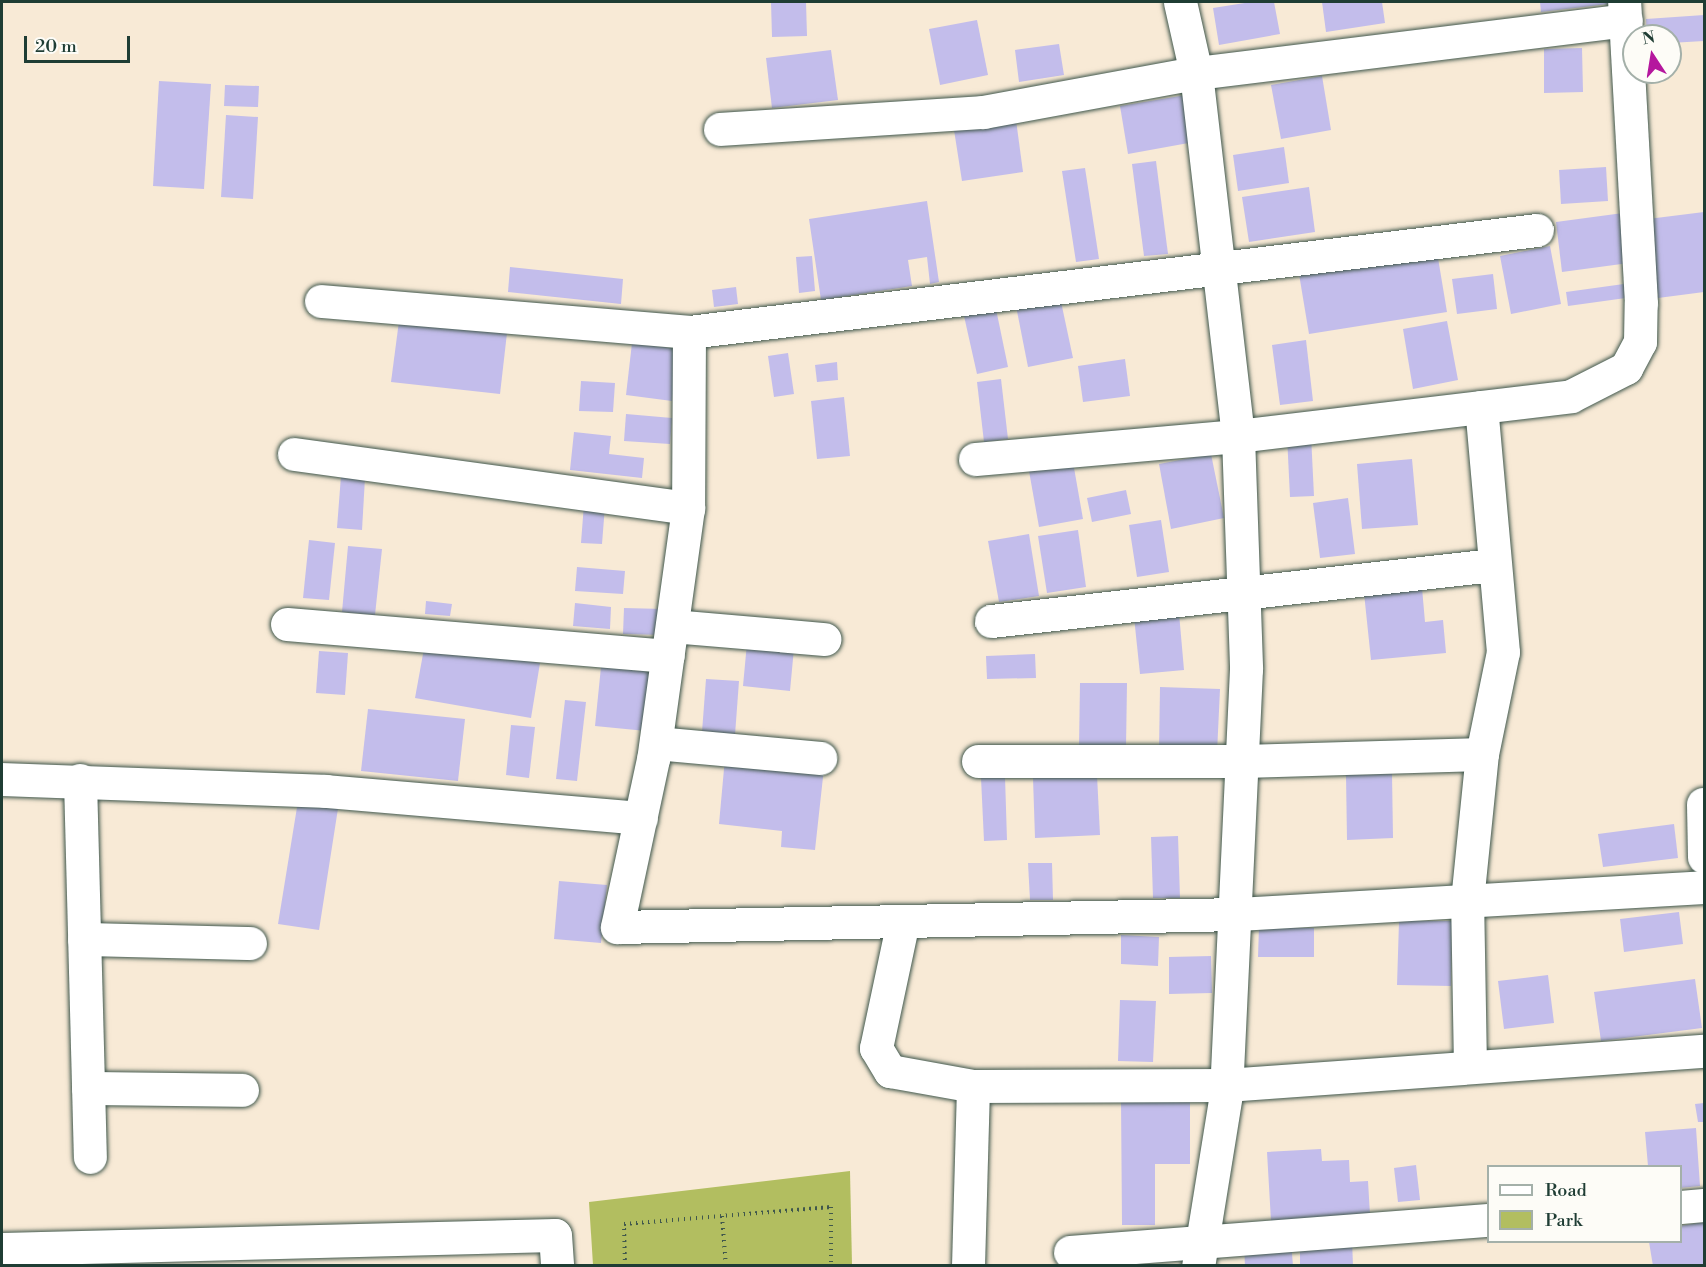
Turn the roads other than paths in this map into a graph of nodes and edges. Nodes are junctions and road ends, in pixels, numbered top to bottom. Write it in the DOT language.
graph roads {
  1 [pos="1180,2"];
  2 [pos="1625,11"];
  3 [pos="1196,73"];
  4 [pos="720,129"];
  5 [pos="1537,230"];
  6 [pos="1221,269"];
  7 [pos="321,301"];
  8 [pos="690,332"];
  9 [pos="1481,407"];
  10 [pos="1238,436"];
  11 [pos="294,454"];
  12 [pos="975,459"];
  13 [pos="688,508"];
  14 [pos="1493,565"];
  15 [pos="1244,591"];
  16 [pos="992,621"];
  17 [pos="287,624"];
  18 [pos="824,639"];
  19 [pos="670,641"];
  20 [pos="656,743"];
  21 [pos="1482,754"];
  22 [pos="820,758"];
  23 [pos="978,761"];
  24 [pos="1243,761"];
  25 [pos="2,779"];
  26 [pos="80,780"];
  27 [pos="1703,804"];
  28 [pos="641,818"];
  29 [pos="1704,857"];
  30 [pos="1704,887"];
  31 [pos="1467,901"];
  32 [pos="1237,914"];
  33 [pos="903,921"];
  34 [pos="84,939"];
  35 [pos="250,943"];
  36 [pos="1704,1051"];
  37 [pos="1470,1067"];
  38 [pos="1226,1085"];
  39 [pos="973,1086"];
  40 [pos="88,1089"];
  41 [pos="242,1090"];
  42 [pos="90,1157"];
  43 [pos="1704,1205"];
  44 [pos="1682,1207"];
  45 [pos="1487,1220"];
  46 [pos="2,1249"];
  47 [pos="1070,1252"];
  48 [pos="1200,1253"];
  49 [pos="556,1266"];
  50 [pos="968,1266"];
  1 -- 3 [label="street"];
  2 -- 3 [label="street"];
  2 -- 9 [label="street"];
  3 -- 4 [label="street"];
  3 -- 6 [label="street"];
  5 -- 6 [label="street"];
  6 -- 8 [label="street"];
  6 -- 10 [label="street"];
  7 -- 8 [label="street"];
  8 -- 13 [label="street"];
  9 -- 10 [label="street"];
  9 -- 14 [label="street"];
  10 -- 12 [label="street"];
  10 -- 15 [label="street"];
  11 -- 13 [label="street"];
  13 -- 19 [label="street"];
  14 -- 15 [label="street"];
  14 -- 21 [label="street"];
  15 -- 16 [label="street"];
  15 -- 24 [label="street"];
  17 -- 19 [label="street"];
  18 -- 19 [label="street"];
  19 -- 20 [label="street"];
  20 -- 22 [label="street"];
  20 -- 28 [label="street"];
  21 -- 24 [label="street"];
  21 -- 31 [label="street"];
  23 -- 24 [label="street"];
  24 -- 32 [label="street"];
  25 -- 26 [label="street"];
  26 -- 28 [label="street"];
  26 -- 34 [label="street"];
  27 -- 29 [label="street"];
  28 -- 33 [label="street"];
  30 -- 31 [label="street"];
  31 -- 32 [label="street"];
  31 -- 37 [label="street"];
  32 -- 33 [label="street"];
  32 -- 38 [label="street"];
  33 -- 39 [label="street"];
  34 -- 35 [label="street"];
  34 -- 40 [label="street"];
  36 -- 37 [label="street"];
  37 -- 38 [label="street"];
  38 -- 39 [label="street"];
  38 -- 48 [label="street"];
  39 -- 50 [label="street"];
  40 -- 41 [label="street"];
  40 -- 42 [label="street"];
  43 -- 44 [label="street"];
  45 -- 48 [label="street"];
  46 -- 49 [label="street"];
  47 -- 48 [label="street"];
}
